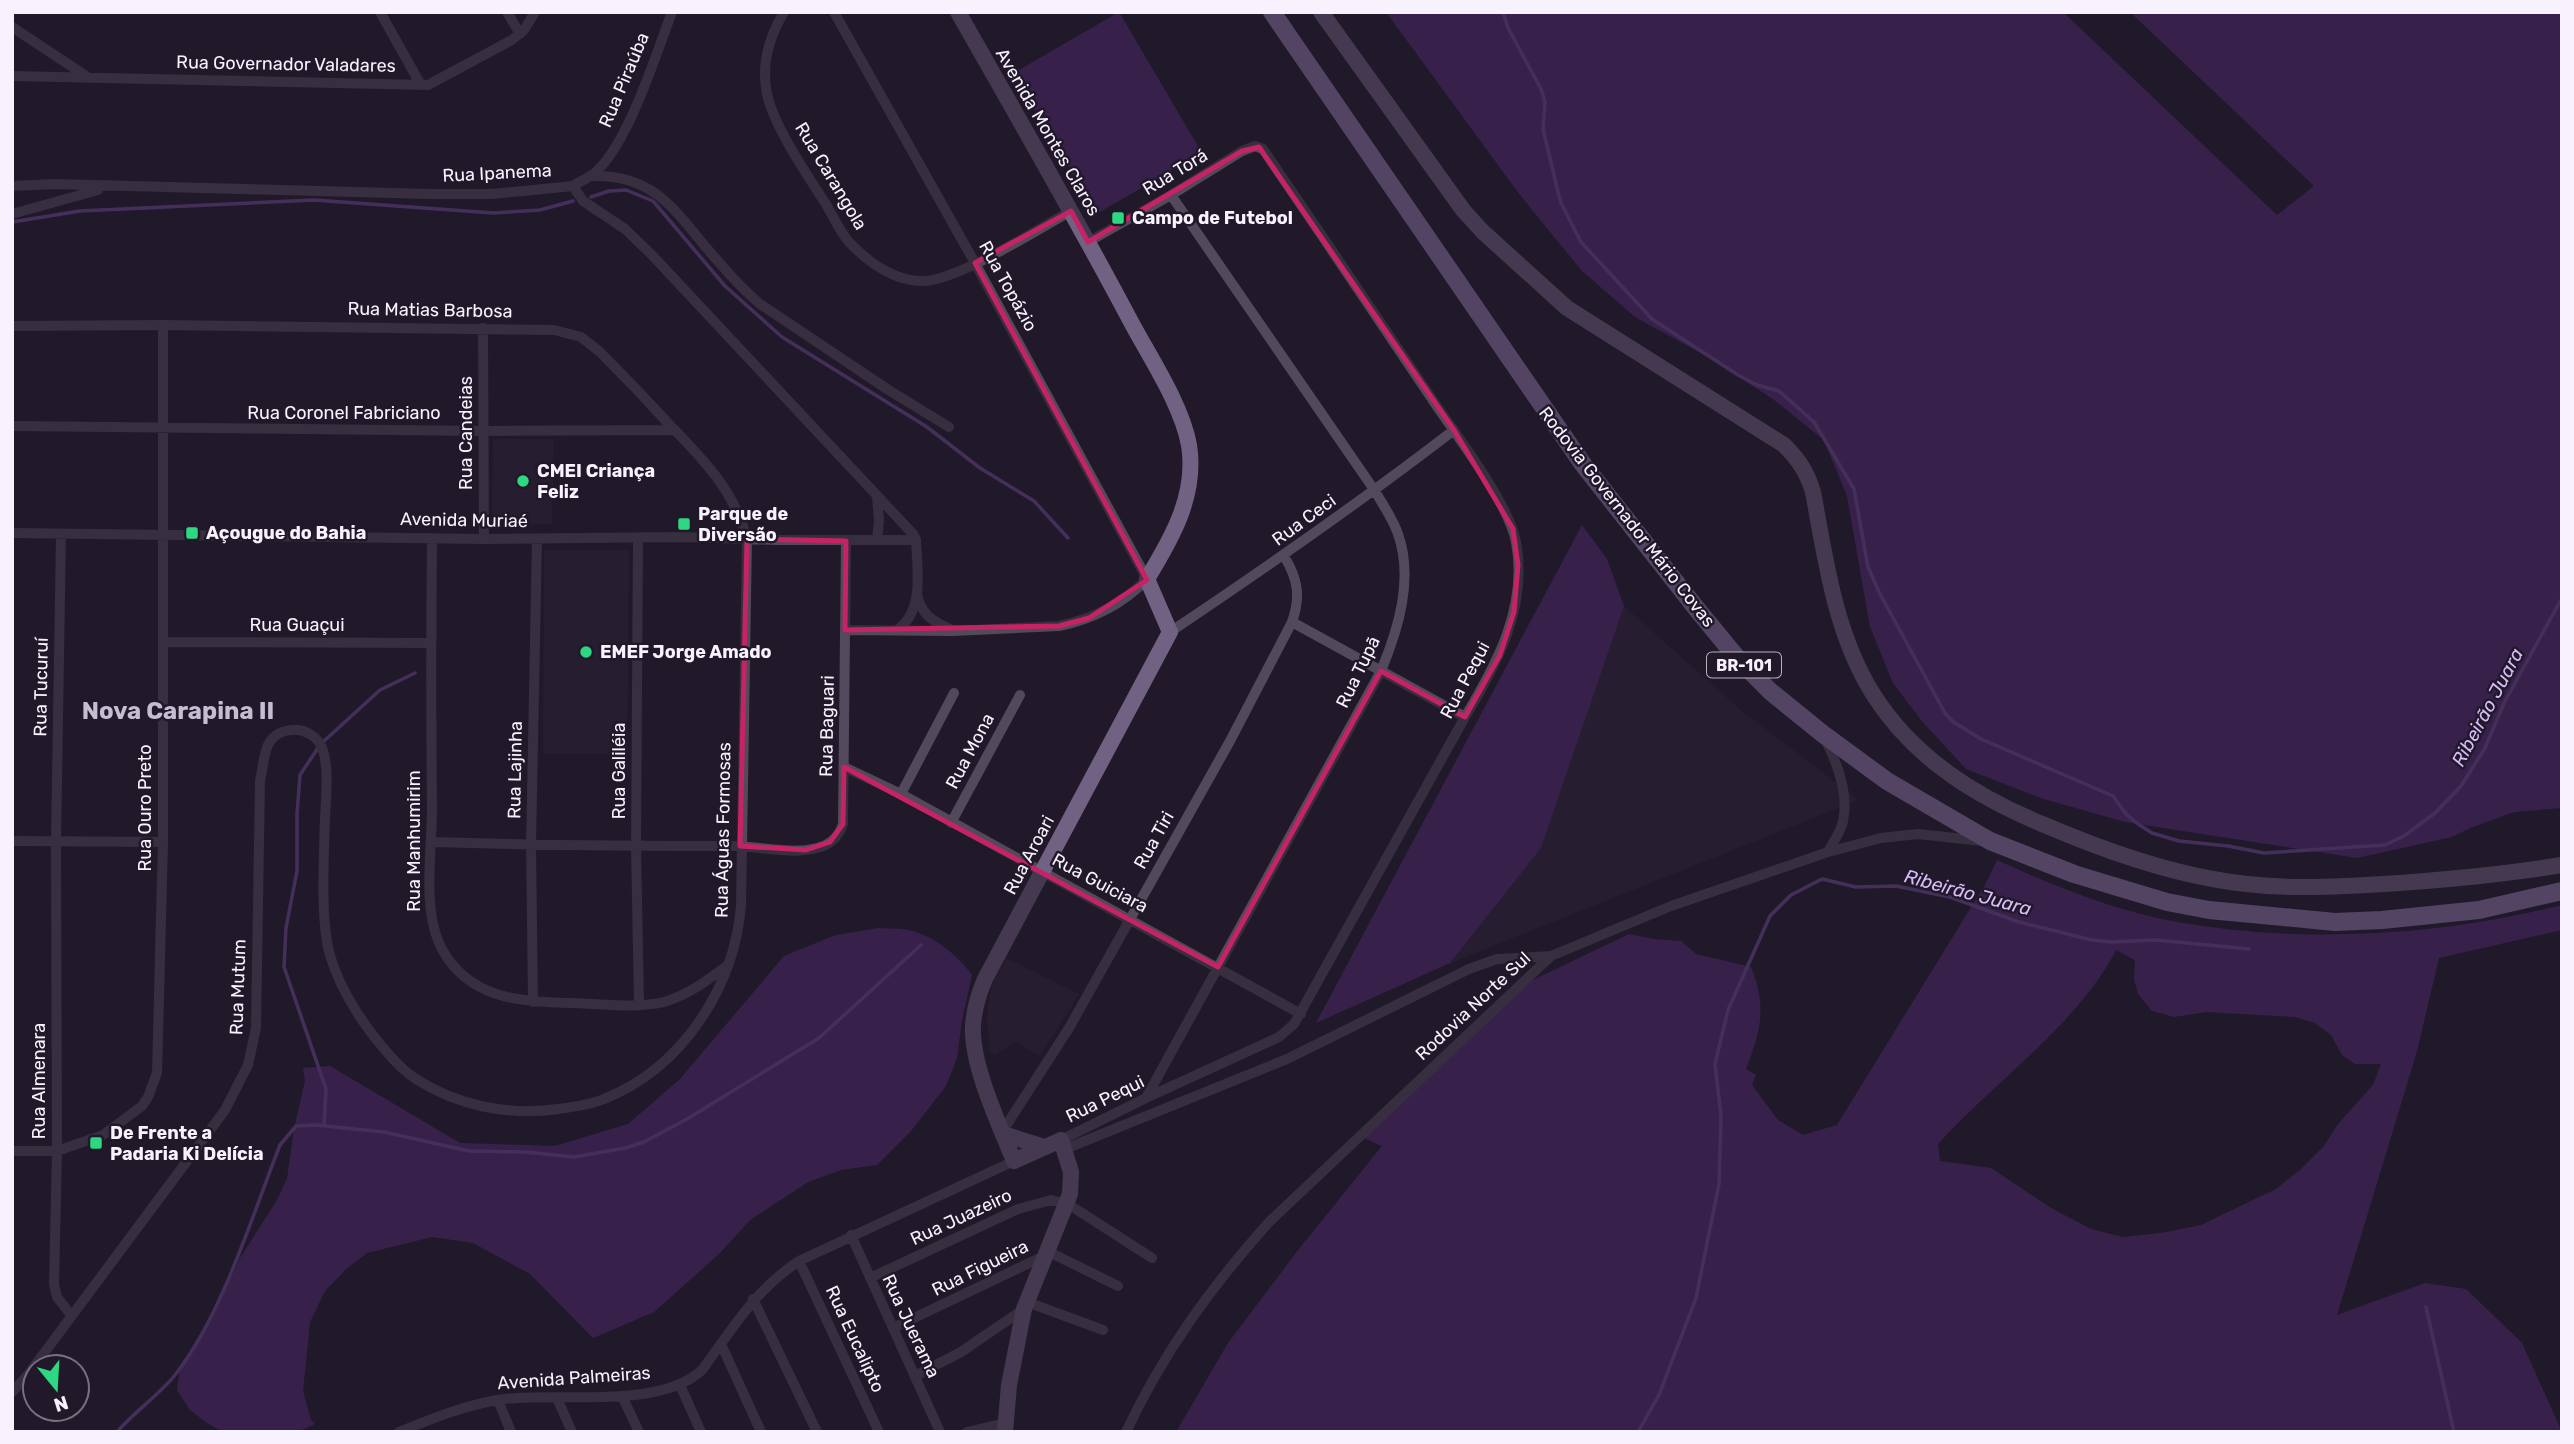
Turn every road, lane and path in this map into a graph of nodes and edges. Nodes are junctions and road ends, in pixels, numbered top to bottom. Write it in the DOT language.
graph roads {
  1 [pos="380,12"];
  2 [pos="507,12"];
  3 [pos="535,12"];
  4 [pos="671,12"];
  5 [pos="784,12"];
  6 [pos="834,12"];
  7 [pos="958,12"];
  8 [pos="1272,12"];
  9 [pos="1321,12"];
  10 [pos="12,27"];
  11 [pos="520,34"];
  12 [pos="12,76"];
  13 [pos="87,77"];
  14 [pos="421,85"];
  15 [pos="1242,151"];
  16 [pos="591,176"];
  17 [pos="12,186"];
  18 [pos="573,186"];
  19 [pos="108,187"];
  20 [pos="1171,195"];
  21 [pos="1071,211"];
  22 [pos="12,214"];
  23 [pos="1088,242"];
  24 [pos="975,263"];
  25 [pos="163,325"];
  26 [pos="12,326"];
  27 [pos="483,328"];
  28 [pos="12,426"];
  29 [pos="949,427"];
  30 [pos="164,429"];
  31 [pos="676,430"];
  32 [pos="1454,430"];
  33 [pos="484,431"];
  34 [pos="1375,491"];
  35 [pos="877,496"];
  36 [pos="12,533"];
  37 [pos="61,534"];
  38 [pos="165,534"];
  39 [pos="432,538"];
  40 [pos="484,538"];
  41 [pos="638,538"];
  42 [pos="537,539"];
  43 [pos="747,539"];
  44 [pos="877,540"];
  45 [pos="916,540"];
  46 [pos="846,541"];
  47 [pos="1284,556"];
  48 [pos="1147,579"];
  49 [pos="917,594"];
  50 [pos="1292,622"];
  51 [pos="845,630"];
  52 [pos="897,630"];
  53 [pos="953,631"];
  54 [pos="1170,632"];
  55 [pos="163,642"];
  56 [pos="431,643"];
  57 [pos="1381,671"];
  58 [pos="954,693"];
  59 [pos="1020,695"];
  60 [pos="1465,717"];
  61 [pos="290,730"];
  62 [pos="1823,734"];
  63 [pos="844,767"];
  64 [pos="901,794"];
  65 [pos="951,823"];
  66 [pos="12,841"];
  67 [pos="1990,841"];
  68 [pos="56,842"];
  69 [pos="163,842"];
  70 [pos="432,842"];
  71 [pos="531,845"];
  72 [pos="636,846"];
  73 [pos="740,846"];
  74 [pos="1828,852"];
  75 [pos="2562,865"];
  76 [pos="1042,872"];
  77 [pos="2562,891"];
  78 [pos="1130,918"];
  79 [pos="1551,956"];
  80 [pos="730,963"];
  81 [pos="1219,968"];
  82 [pos="533,1002"];
  83 [pos="639,1004"];
  84 [pos="1301,1014"];
  85 [pos="1146,1098"];
  86 [pos="1002,1133"];
  87 [pos="1063,1144"];
  88 [pos="1044,1147"];
  89 [pos="12,1151"];
  90 [pos="57,1151"];
  91 [pos="1014,1161"];
  92 [pos="1068,1204"];
  93 [pos="851,1236"];
  94 [pos="1046,1253"];
  95 [pos="1152,1258"];
  96 [pos="799,1261"];
  97 [pos="870,1278"];
  98 [pos="1118,1286"];
  99 [pos="753,1299"];
  100 [pos="1026,1306"];
  101 [pos="71,1315"];
  102 [pos="893,1328"];
  103 [pos="1103,1330"];
  104 [pos="721,1344"];
  105 [pos="915,1376"];
  106 [pos="680,1385"];
  107 [pos="12,1392"];
  108 [pos="622,1396"];
  109 [pos="557,1398"];
  110 [pos="498,1400"];
  111 [pos="1005,1428"];
  112 [pos="508,1431"];
  113 [pos="399,1432"];
  114 [pos="572,1432"];
  115 [pos="639,1432"];
  116 [pos="701,1432"];
  117 [pos="761,1432"];
  118 [pos="817,1432"];
  119 [pos="879,1432"];
  120 [pos="940,1432"];
  121 [pos="967,1432"];
  122 [pos="1126,1432"];
  1 -- 14 [label="street"];
  2 -- 11 [label="street"];
  3 -- 11 [label="street, Rua Governador Valadares"];
  4 -- 16 [label="street, Rua Piraúba"];
  5 -- 24 [label="street, Rua Carangola"];
  6 -- 24 [label="street, Rua Topázio"];
  7 -- 21 [label="street, Avenida Montes Claros"];
  8 -- 62 [label="main road, Rodovia Governador Mário Covas / BR-101"];
  9 -- 75 [label="street"];
  10 -- 13 [label="street"];
  11 -- 14 [label="street, Rua Governador Valadares"];
  12 -- 13 [label="street, Rua Governador Valadares"];
  13 -- 14 [label="street, Rua Governador Valadares"];
  15 -- 20 [label="street, Rua Torá"];
  15 -- 32 [label="street, Rua Pequi"];
  16 -- 18 [label="street, Rua Piraúba"];
  16 -- 29 [label="street"];
  17 -- 19 [label="street, Rua Ipanema"];
  18 -- 19 [label="street, Rua Ipanema"];
  18 -- 35 [label="street, Rua Ipanema"];
  19 -- 22 [label="street"];
  20 -- 23 [label="street, Rua Torá"];
  20 -- 34 [label="street, Rua Tupã"];
  21 -- 23 [label="street, Avenida Montes Claros"];
  21 -- 24 [label="street, Rua Carangola"];
  23 -- 48 [label="street, Avenida Montes Claros"];
  24 -- 48 [label="street, Rua Topázio"];
  25 -- 26 [label="street, Rua Matias Barbosa"];
  25 -- 27 [label="street, Rua Matias Barbosa"];
  25 -- 30 [label="street, Rua Ouro Preto"];
  27 -- 31 [label="street, Rua Matias Barbosa"];
  27 -- 33 [label="street, Rua Candeias"];
  28 -- 30 [label="street, Rua Coronel Fabriciano"];
  30 -- 33 [label="street, Rua Coronel Fabriciano"];
  30 -- 38 [label="street, Rua Ouro Preto"];
  31 -- 33 [label="street, Rua Coronel Fabriciano"];
  31 -- 43 [label="street, Rua Matias Barbosa"];
  32 -- 34 [label="street, Rua Ceci"];
  32 -- 60 [label="street, Rua Pequi"];
  33 -- 40 [label="street, Rua Candeias"];
  34 -- 47 [label="street, Rua Ceci"];
  34 -- 57 [label="street, Rua Tupã"];
  35 -- 44 [label="street"];
  35 -- 45 [label="street, Rua Ipanema"];
  36 -- 37 [label="street, Avenida Muriaé"];
  37 -- 38 [label="street, Avenida Muriaé"];
  37 -- 68 [label="street, Rua Tucuruí"];
  38 -- 39 [label="street, Avenida Muriaé"];
  38 -- 55 [label="street, Rua Ouro Preto"];
  39 -- 40 [label="street, Avenida Muriaé"];
  39 -- 56 [label="street, Rua Manhumirim"];
  40 -- 42 [label="street, Avenida Muriaé"];
  41 -- 42 [label="street, Avenida Muriaé"];
  41 -- 43 [label="street, Avenida Muriaé"];
  41 -- 72 [label="street, Rua Galiléia"];
  42 -- 71 [label="street, Rua Lajinha"];
  43 -- 46 [label="street, Avenida Muriaé"];
  43 -- 73 [label="street, Rua Águas Formosas"];
  44 -- 45 [label="street, Avenida Muriaé"];
  44 -- 46 [label="street, Avenida Muriaé"];
  45 -- 49 [label="street"];
  46 -- 51 [label="street, Rua Baguari"];
  47 -- 50 [label="street, Rua Tiri"];
  47 -- 54 [label="street, Rua Ceci"];
  48 -- 53 [label="street, Avenida Montes Claros"];
  48 -- 54 [label="street"];
  49 -- 52 [label="street"];
  49 -- 53 [label="street"];
  50 -- 57 [label="street"];
  50 -- 78 [label="street, Rua Tiri"];
  51 -- 52 [label="street"];
  51 -- 63 [label="street, Rua Baguari"];
  52 -- 53 [label="street, Avenida Montes Claros"];
  54 -- 76 [label="street, Rua Aroari"];
  55 -- 56 [label="street, Rua Guaçui"];
  55 -- 69 [label="street, Rua Ouro Preto"];
  56 -- 70 [label="street, Rua Manhumirim"];
  57 -- 60 [label="street"];
  57 -- 81 [label="street, Rua Tupã"];
  58 -- 64 [label="street"];
  59 -- 65 [label="street, Rua Mona"];
  60 -- 84 [label="street, Rua Pequi"];
  61 -- 80 [label="street, Rua Águas Formosas"];
  61 -- 101 [label="street, Rua Mutum"];
  62 -- 67 [label="main road, Rodovia Governador Mário Covas / BR-101"];
  62 -- 74 [label="street"];
  63 -- 64 [label="street, Rua Guiciara"];
  63 -- 73 [label="street, Rua Baguari"];
  64 -- 65 [label="street, Rua Guiciara"];
  65 -- 76 [label="street, Rua Guiciara"];
  66 -- 68 [label="street"];
  67 -- 74 [label="street, Rodovia Norte Sul"];
  67 -- 77 [label="main road, Rodovia Governador Mário Covas / BR-101"];
  68 -- 69 [label="street"];
  68 -- 90 [label="street, Rua Almenara"];
  69 -- 90 [label="street, Rua Ouro Preto"];
  70 -- 71 [label="street"];
  70 -- 82 [label="street, Rua Manhumirim"];
  71 -- 72 [label="street"];
  71 -- 82 [label="street, Rua Lajinha"];
  72 -- 73 [label="street"];
  72 -- 83 [label="street, Rua Galiléia"];
  73 -- 80 [label="street, Rua Águas Formosas"];
  74 -- 79 [label="street, Rodovia Norte Sul"];
  76 -- 78 [label="street, Rua Guiciara"];
  76 -- 86 [label="street, Rua Aroari"];
  78 -- 81 [label="street, Rua Guiciara"];
  78 -- 86 [label="street, Rua Tiri"];
  79 -- 87 [label="street"];
  79 -- 122 [label="street, Rodovia Norte Sul"];
  80 -- 83 [label="street, Rua Manhumirim"];
  81 -- 84 [label="street, Rua Guiciara"];
  81 -- 85 [label="street, Rua Tupã"];
  82 -- 83 [label="street, Rua Manhumirim"];
  84 -- 85 [label="street, Rua Pequi"];
  85 -- 87 [label="street, Rua Pequi"];
  86 -- 88 [label="street"];
  86 -- 91 [label="street, Rua Aroari"];
  87 -- 88 [label="street"];
  87 -- 91 [label="street"];
  87 -- 92 [label="street"];
  88 -- 91 [label="street"];
  89 -- 90 [label="street, Rua Ouro Preto"];
  90 -- 101 [label="street, Rua Almenara"];
  91 -- 93 [label="street, Avenida Palmeiras"];
  92 -- 94 [label="street"];
  92 -- 95 [label="street"];
  92 -- 97 [label="street, Rua Juazeiro"];
  93 -- 96 [label="street, Avenida Palmeiras"];
  93 -- 97 [label="street, Rua Juerama"];
  94 -- 98 [label="street"];
  94 -- 100 [label="street"];
  94 -- 102 [label="street, Rua Figueira"];
  96 -- 99 [label="street, Avenida Palmeiras"];
  96 -- 119 [label="street, Rua Eucalipto"];
  97 -- 102 [label="street, Rua Juerama"];
  99 -- 104 [label="street, Avenida Palmeiras"];
  99 -- 118 [label="street"];
  100 -- 103 [label="street"];
  100 -- 105 [label="street"];
  100 -- 111 [label="street"];
  101 -- 107 [label="street, Rua Mutum"];
  102 -- 105 [label="street, Rua Juerama"];
  104 -- 106 [label="street, Avenida Palmeiras"];
  104 -- 117 [label="street"];
  105 -- 120 [label="street, Rua Juerama"];
  106 -- 108 [label="street, Avenida Palmeiras"];
  106 -- 116 [label="street"];
  108 -- 109 [label="street, Avenida Palmeiras"];
  108 -- 115 [label="street"];
  109 -- 110 [label="street, Avenida Palmeiras"];
  109 -- 114 [label="street"];
  110 -- 112 [label="street"];
  110 -- 113 [label="street, Avenida Palmeiras"];
  111 -- 121 [label="street"];
}
